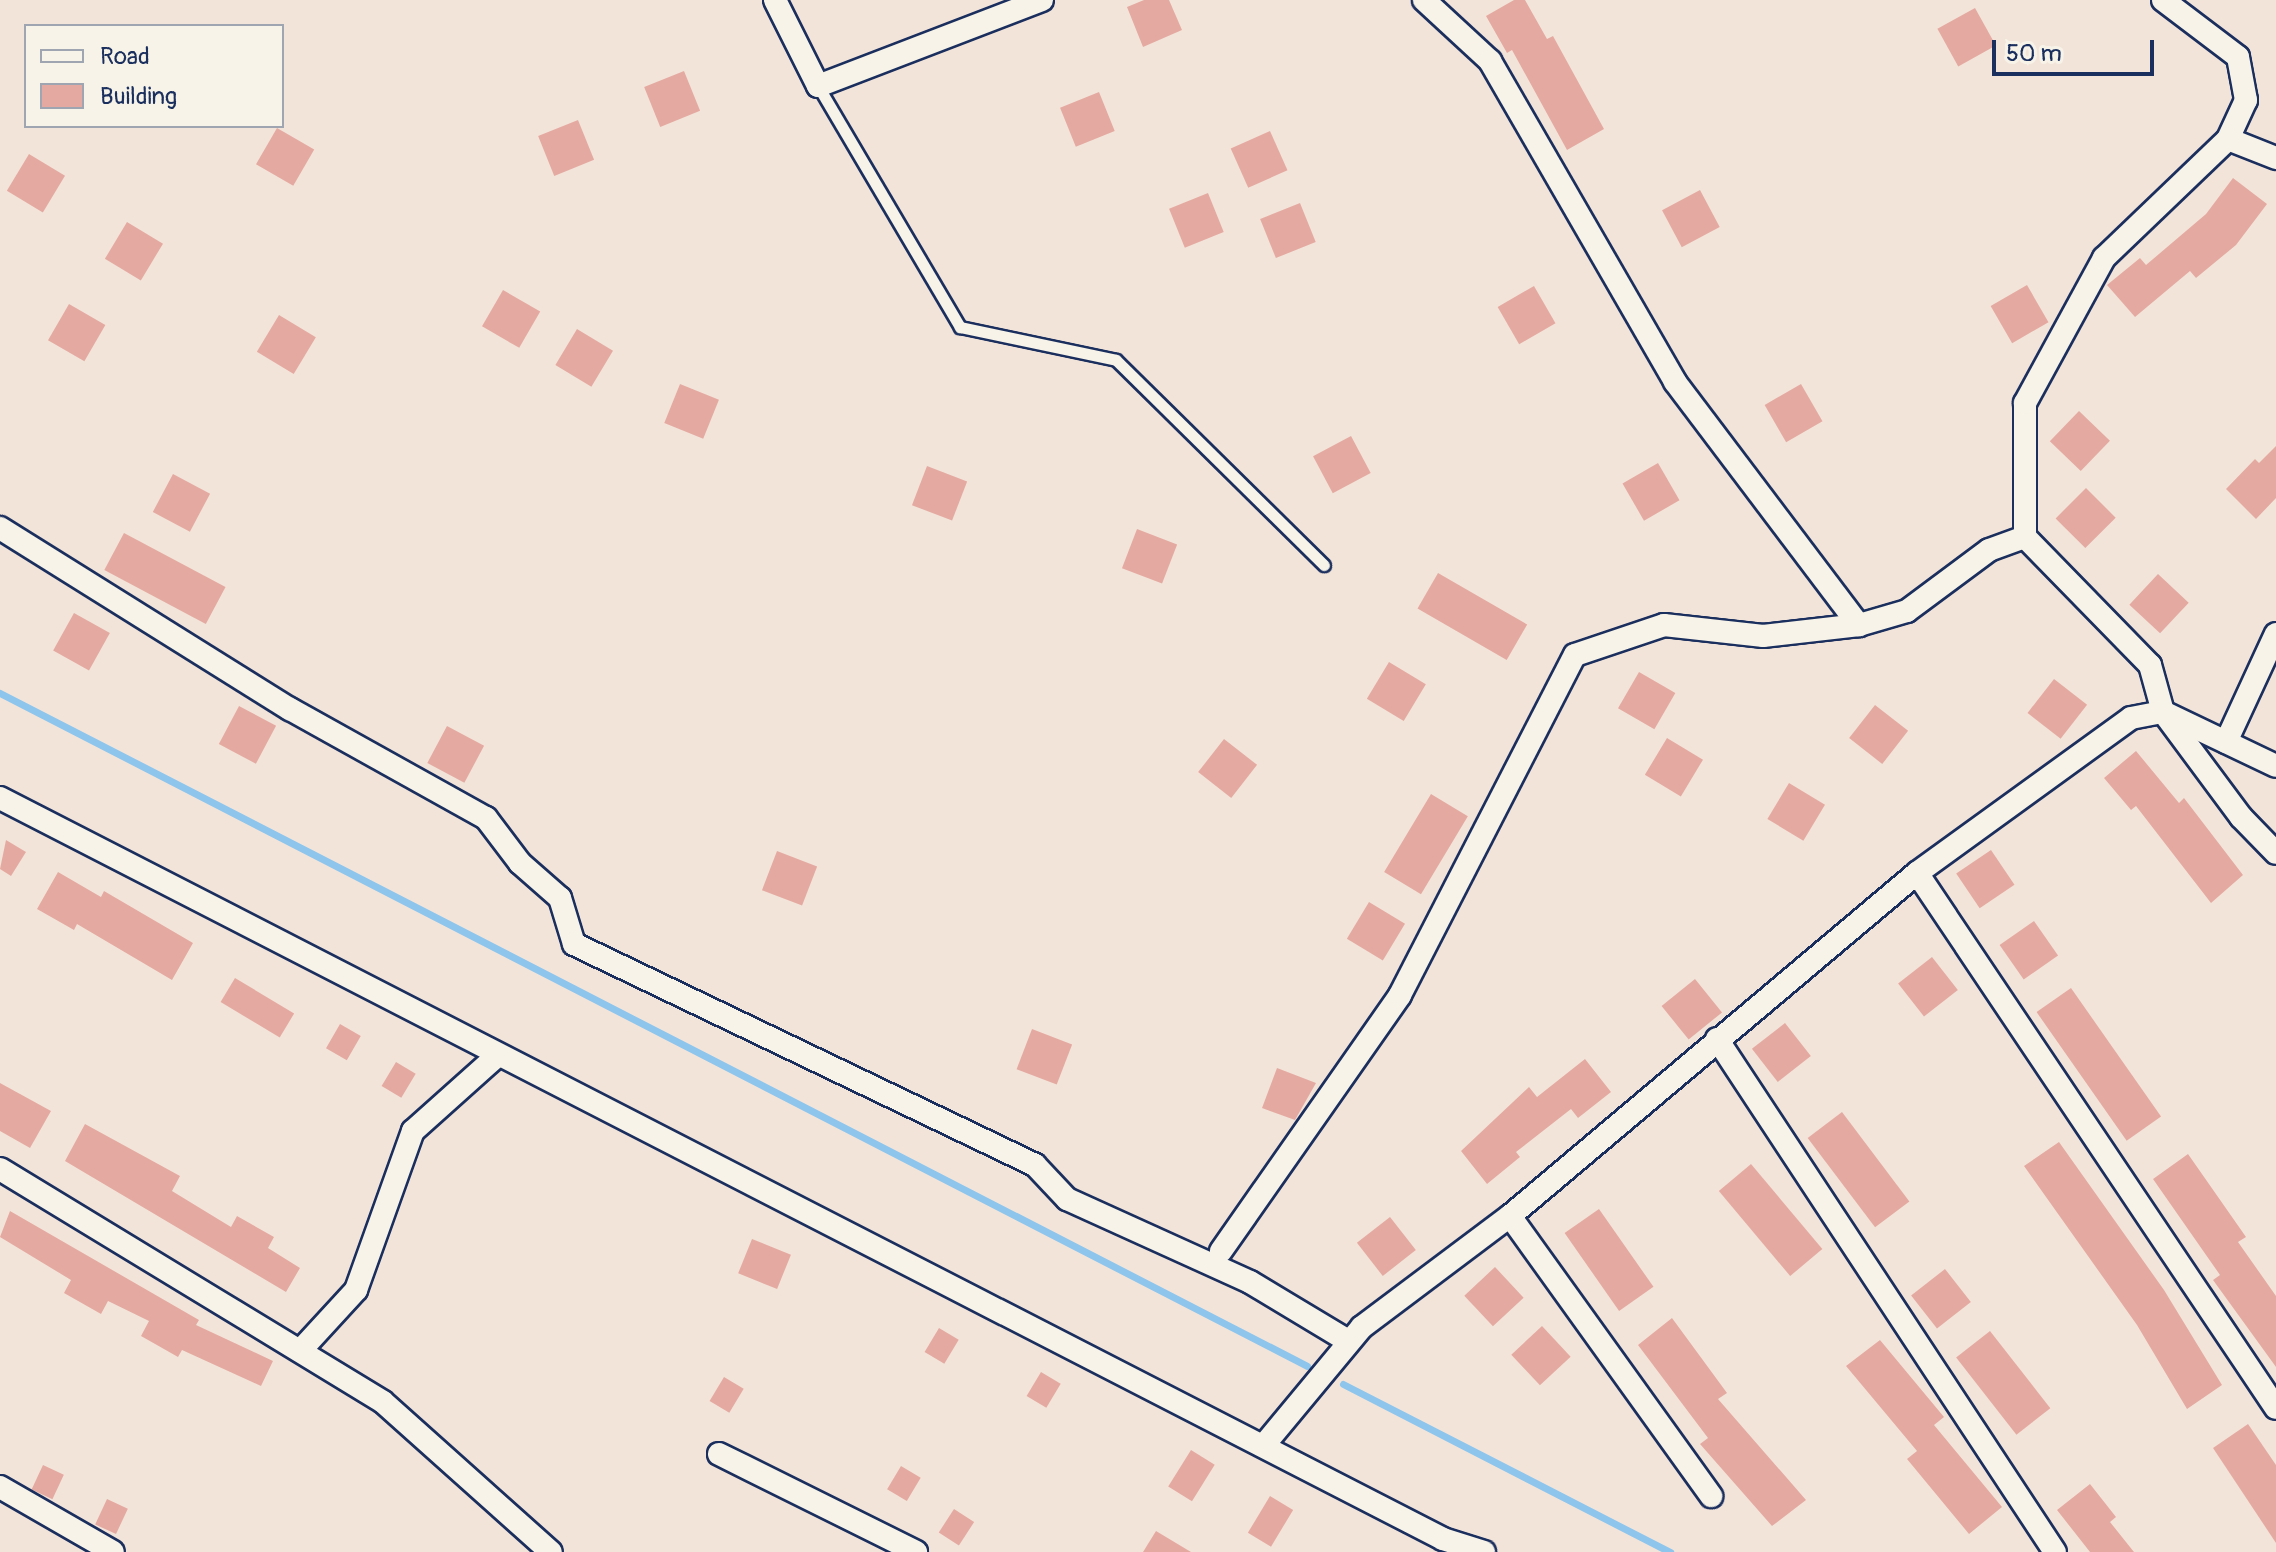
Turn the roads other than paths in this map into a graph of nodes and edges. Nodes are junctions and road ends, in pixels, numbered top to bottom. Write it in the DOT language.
graph roads {
  1 [pos="775,0"];
  2 [pos="1042,0"];
  3 [pos="1424,0"];
  4 [pos="2163,0"];
  5 [pos="818,86"];
  6 [pos="2228,139"];
  7 [pos="2276,158"];
  8 [pos="0,528"];
  9 [pos="2025,537"];
  10 [pos="1324,565"];
  11 [pos="1859,625"];
  12 [pos="2276,634"];
  13 [pos="2163,712"];
  14 [pos="2226,742"];
  15 [pos="2276,766"];
  16 [pos="0,798"];
  17 [pos="2276,853"];
  18 [pos="1917,873"];
  19 [pos="1717,1039"];
  20 [pos="497,1056"];
  21 [pos="0,1169"];
  22 [pos="1510,1216"];
  23 [pos="1221,1251"];
  24 [pos="1348,1341"];
  25 [pos="300,1351"];
  26 [pos="2276,1408"];
  27 [pos="1264,1445"];
  28 [pos="719,1454"];
  29 [pos="0,1487"];
  30 [pos="1711,1496"];
  31 [pos="113,1552"];
  32 [pos="551,1552"];
  33 [pos="916,1552"];
  34 [pos="1484,1552"];
  35 [pos="2055,1552"];
  1 -- 5 [label="street"];
  2 -- 5 [label="street"];
  3 -- 11 [label="street"];
  4 -- 6 [label="street"];
  5 -- 10 [label="lane"];
  6 -- 7 [label="street"];
  6 -- 9 [label="street"];
  8 -- 24 [label="street"];
  9 -- 11 [label="street"];
  9 -- 13 [label="street"];
  11 -- 23 [label="street"];
  12 -- 14 [label="street"];
  13 -- 14 [label="street"];
  13 -- 17 [label="street"];
  13 -- 18 [label="street"];
  14 -- 15 [label="street"];
  16 -- 20 [label="street"];
  18 -- 19 [label="street"];
  18 -- 26 [label="street"];
  19 -- 22 [label="street"];
  19 -- 35 [label="street"];
  20 -- 25 [label="street"];
  20 -- 27 [label="street"];
  21 -- 25 [label="street"];
  22 -- 24 [label="street"];
  22 -- 30 [label="street"];
  24 -- 27 [label="street"];
  25 -- 32 [label="street"];
  27 -- 34 [label="street"];
  28 -- 33 [label="street"];
  29 -- 31 [label="street"];
}
